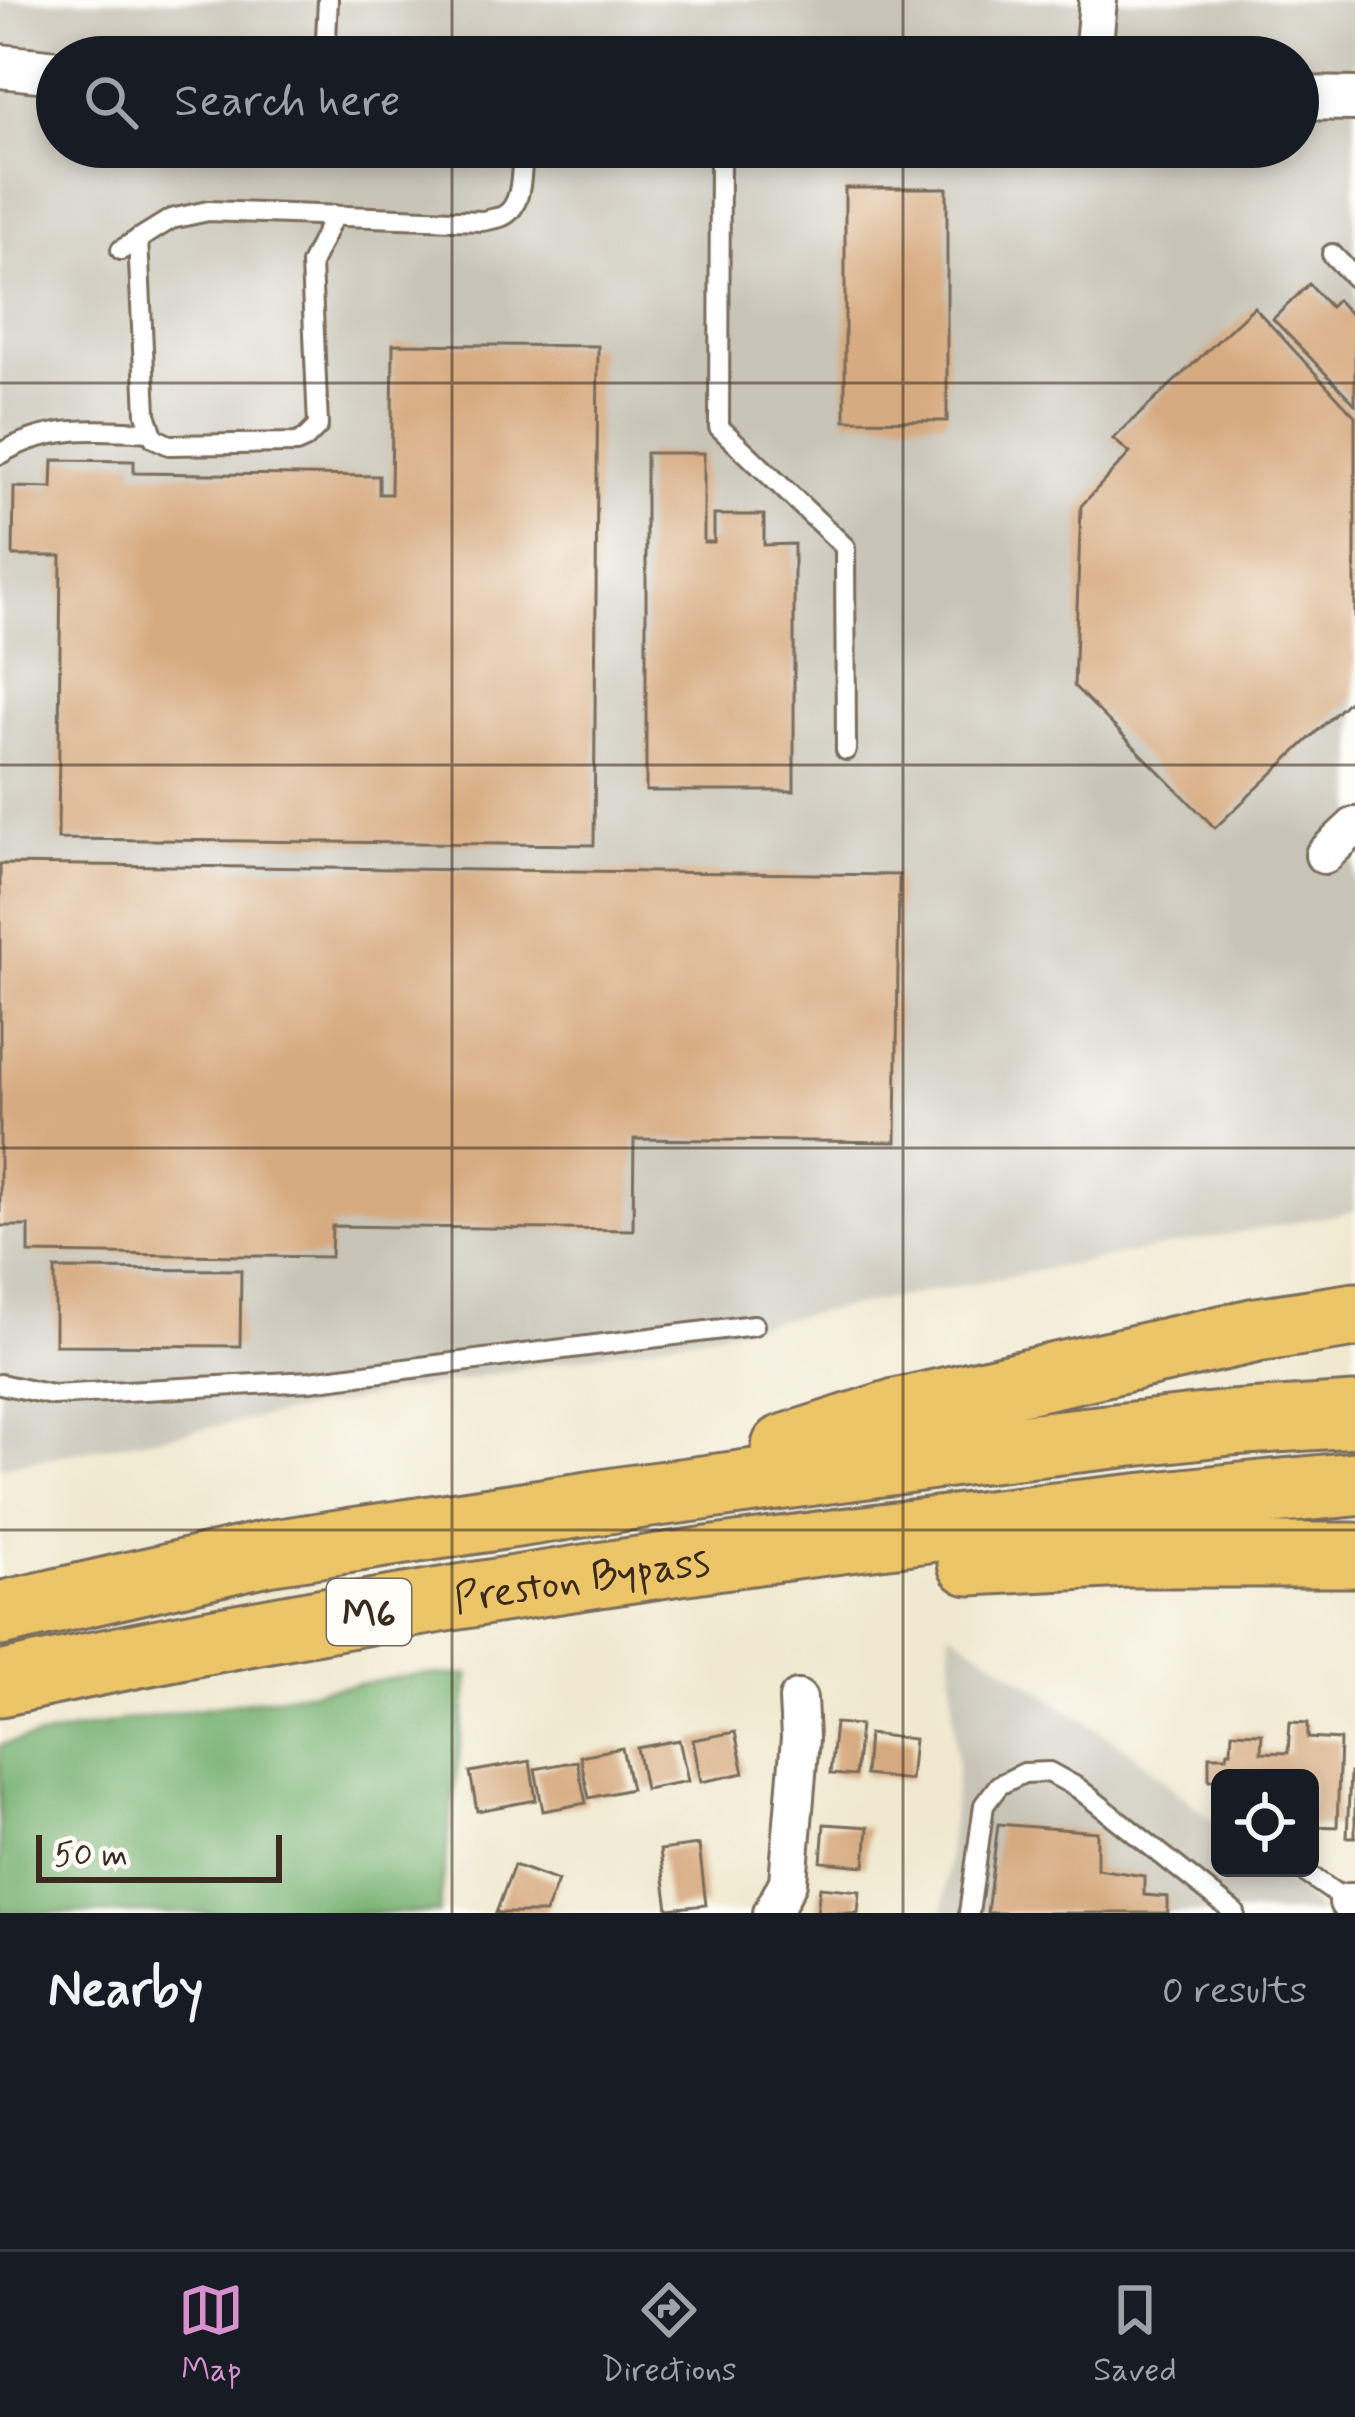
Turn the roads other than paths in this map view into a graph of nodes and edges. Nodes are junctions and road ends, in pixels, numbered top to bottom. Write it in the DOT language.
graph roads {
  1 [pos="328,0"];
  2 [pos="1098,0"];
  3 [pos="326,36"];
  4 [pos="1095,36"];
  5 [pos="0,66"];
  6 [pos="36,70"];
  7 [pos="1319,98"];
  8 [pos="1355,99"];
  9 [pos="521,168"];
  10 [pos="720,168"];
  11 [pos="334,215"];
  12 [pos="1331,254"];
  13 [pos="1355,278"];
  14 [pos="150,432"];
  15 [pos="0,454"];
  16 [pos="846,750"];
  17 [pos="1355,826"];
  18 [pos="1324,855"];
  19 [pos="1355,1316"];
  20 [pos="754,1324"];
  21 [pos="0,1384"];
  22 [pos="1355,1414"];
  23 [pos="1355,1484"];
  24 [pos="628,1498"];
  25 [pos="740,1553"];
  26 [pos="1355,1555"];
  27 [pos="0,1614"];
  28 [pos="0,1684"];
  29 [pos="798,1699"];
  30 [pos="1313,1877"];
  31 [pos="1352,1902"];
  32 [pos="772,1913"];
  33 [pos="969,1913"];
  34 [pos="1234,1913"];
  1 -- 3 [label="lane"];
  2 -- 4 [label="street"];
  5 -- 6 [label="street"];
  7 -- 8 [label="street"];
  9 -- 11 [label="lane"];
  10 -- 16 [label="lane"];
  11 -- 14 [label="lane"];
  11 -- 14 [label="lane"];
  12 -- 13 [label="lane"];
  14 -- 15 [label="lane"];
  17 -- 18 [label="street"];
  19 -- 24 [label="highway, M6"];
  20 -- 21 [label="lane"];
  22 -- 24 [label="highway, M6"];
  23 -- 25 [label="highway, M6"];
  24 -- 27 [label="highway, Preston Bypass / M6"];
  25 -- 26 [label="highway, M6"];
  25 -- 28 [label="highway, Preston Bypass / M6"];
  29 -- 32 [label="street"];
  30 -- 31 [label="lane"];
  33 -- 34 [label="lane"];
}
